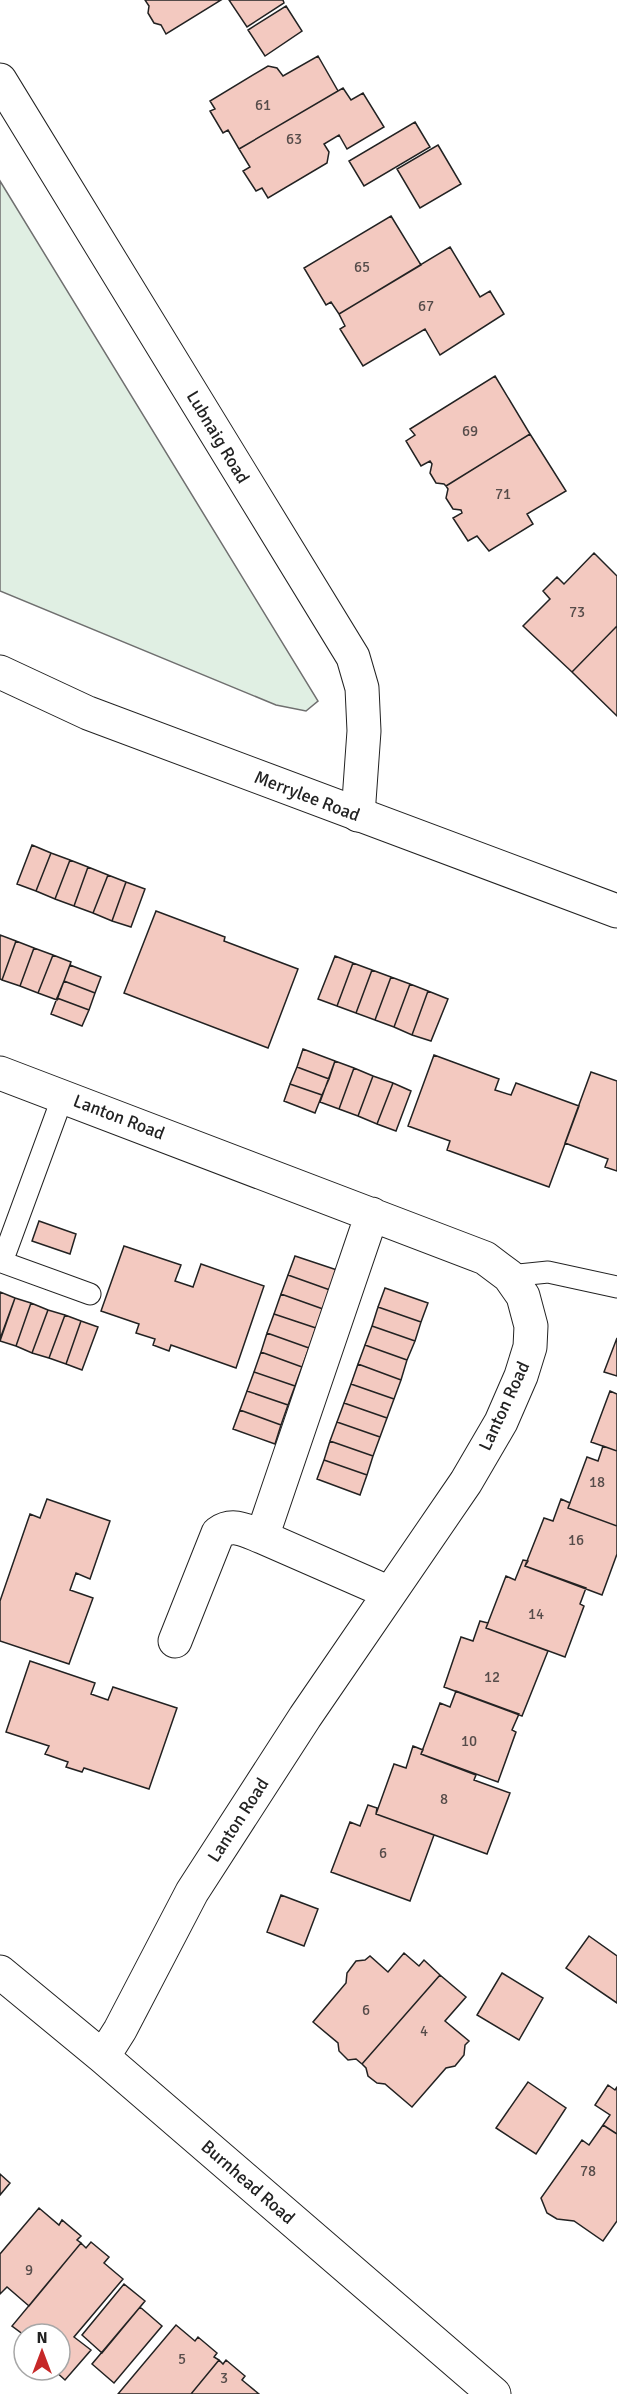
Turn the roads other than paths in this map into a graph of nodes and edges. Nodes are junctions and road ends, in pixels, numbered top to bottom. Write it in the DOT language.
graph roads {
  1 [pos="0,80"];
  2 [pos="0,672"];
  3 [pos="358,815"];
  4 [pos="617,911"];
  5 [pos="0,1073"];
  6 [pos="63,1096"];
  7 [pos="372,1214"];
  8 [pos="509,1276"];
  9 [pos="617,1287"];
  10 [pos="90,1294"];
  11 [pos="262,1538"];
  12 [pos="390,1593"];
  13 [pos="175,1641"];
  14 [pos="0,1972"];
  15 [pos="103,2057"];
  16 [pos="494,2394"];
  1 -- 3 [label="street, Lubnaig Road"];
  2 -- 3 [label="street, Merrylee Road"];
  3 -- 4 [label="street, Merrylee Road"];
  5 -- 6 [label="street, Lanton Road"];
  6 -- 7 [label="street, Lanton Road"];
  6 -- 10 [label="lane"];
  7 -- 8 [label="street, Lanton Road"];
  7 -- 11 [label="street"];
  8 -- 9 [label="lane"];
  8 -- 12 [label="street, Lanton Road"];
  11 -- 12 [label="street"];
  11 -- 13 [label="street"];
  12 -- 15 [label="street, Lanton Road"];
  14 -- 15 [label="street, Burnhead Road"];
  15 -- 16 [label="street, Burnhead Road"];
}
